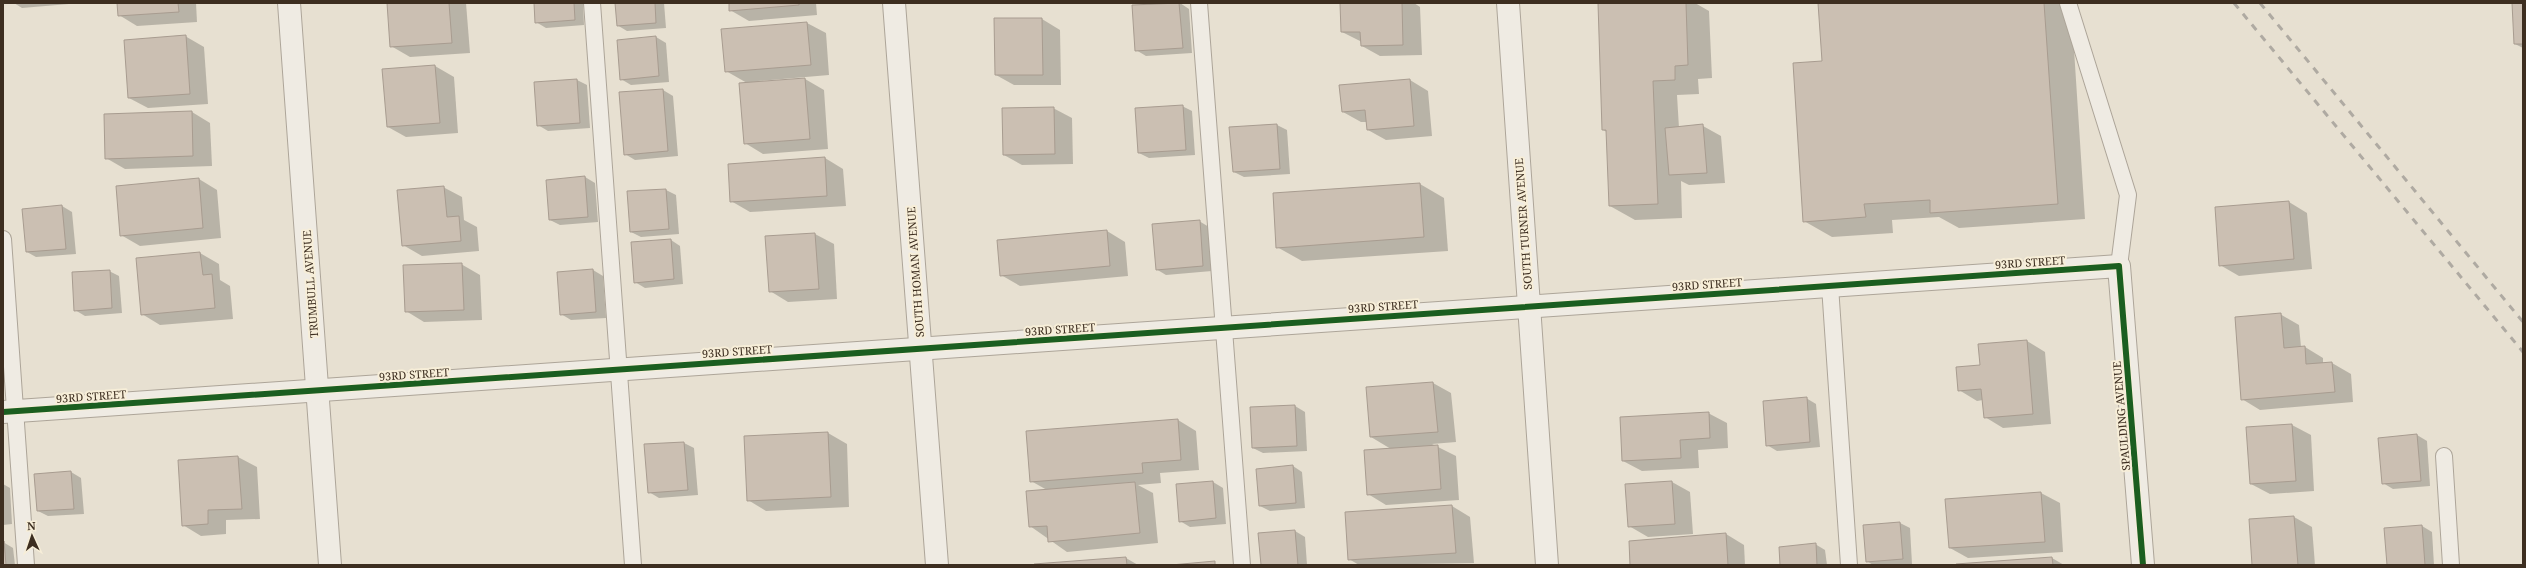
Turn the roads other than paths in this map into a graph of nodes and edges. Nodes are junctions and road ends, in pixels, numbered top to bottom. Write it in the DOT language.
graph roads {
  1 [pos="289,3"];
  2 [pos="592,3"];
  3 [pos="894,3"];
  4 [pos="1199,3"];
  5 [pos="1508,3"];
  6 [pos="2068,3"];
  7 [pos="3,240"];
  8 [pos="2119,266"];
  9 [pos="1830,286"];
  10 [pos="1529,307"];
  11 [pos="1225,327"];
  12 [pos="920,348"];
  13 [pos="618,370"];
  14 [pos="317,391"];
  15 [pos="9,412"];
  16 [pos="2444,456"];
  17 [pos="26,565"];
  18 [pos="330,565"];
  19 [pos="633,565"];
  20 [pos="937,565"];
  21 [pos="1242,565"];
  22 [pos="1547,565"];
  23 [pos="1849,565"];
  24 [pos="2143,565"];
  25 [pos="2451,565"];
  1 -- 14 [label="street, TRUMBULL AVENUE"];
  2 -- 13 [label="lane"];
  3 -- 12 [label="street, SOUTH HOMAN AVENUE"];
  4 -- 11 [label="lane"];
  5 -- 10 [label="street, SOUTH TURNER AVENUE"];
  6 -- 8 [label="lane"];
  7 -- 15 [label="lane"];
  8 -- 9 [label="street, 93RD STREET"];
  8 -- 24 [label="street, SPAULDING AVENUE"];
  9 -- 10 [label="street, 93RD STREET"];
  9 -- 23 [label="lane"];
  10 -- 11 [label="street, 93RD STREET"];
  10 -- 22 [label="street, SOUTH TURNER AVENUE"];
  11 -- 12 [label="street, 93RD STREET"];
  11 -- 21 [label="lane"];
  12 -- 13 [label="street, 93RD STREET"];
  12 -- 20 [label="street, SOUTH HOMAN AVENUE"];
  13 -- 14 [label="street, 93RD STREET"];
  13 -- 19 [label="lane"];
  14 -- 15 [label="street, 93RD STREET"];
  14 -- 18 [label="street, TRUMBULL AVENUE"];
  15 -- 17 [label="lane"];
  16 -- 25 [label="lane"];
}
